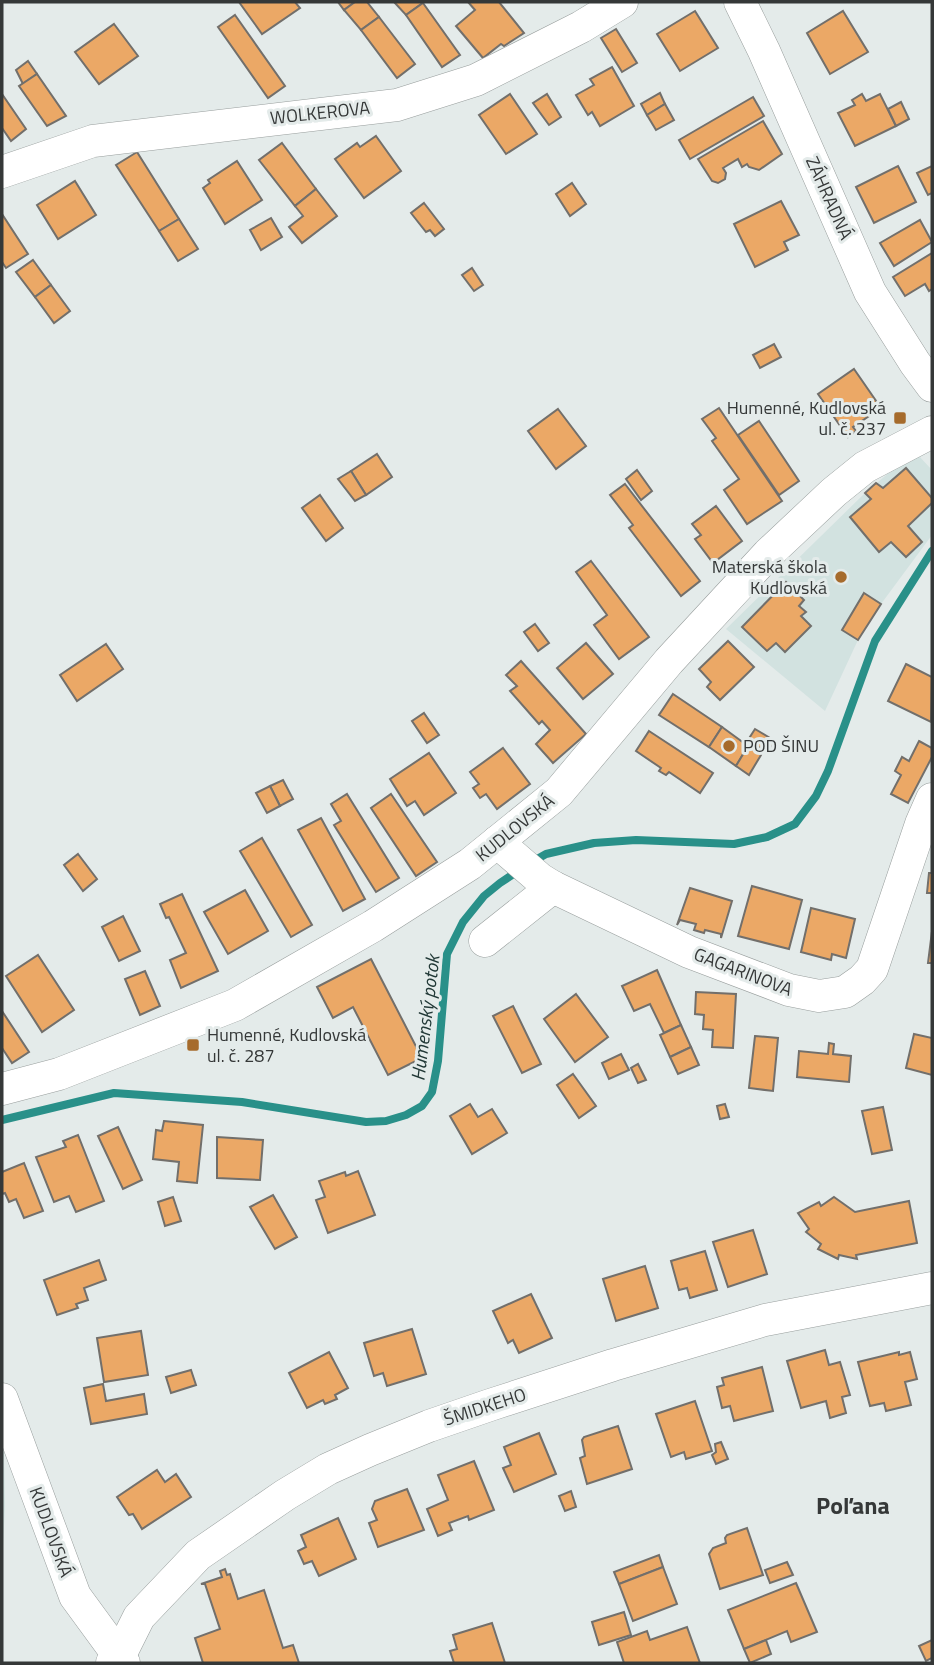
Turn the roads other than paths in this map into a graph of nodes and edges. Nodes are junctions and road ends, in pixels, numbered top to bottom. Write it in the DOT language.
graph roads {
  1 [pos="622,2"];
  2 [pos="740,2"];
  3 [pos="2,172"];
  4 [pos="932,386"];
  5 [pos="932,432"];
  6 [pos="932,799"];
  7 [pos="504,848"];
  8 [pos="546,883"];
  9 [pos="485,941"];
  10 [pos="2,1089"];
  11 [pos="932,1287"];
  12 [pos="2,1399"];
  13 [pos="118,1661"];
  1 -- 3 [label="street, WOLKEROVA"];
  2 -- 4 [label="street, ZÁHRADNÁ"];
  5 -- 7 [label="street, KUDLOVSKÁ"];
  6 -- 8 [label="street, GAGARINOVA"];
  7 -- 8 [label="street, GAGARINOVA"];
  7 -- 10 [label="street, KUDLOVSKÁ"];
  8 -- 9 [label="street"];
  11 -- 13 [label="street, ŠMIDKEHO"];
  12 -- 13 [label="street, KUDLOVSKÁ"];
}
